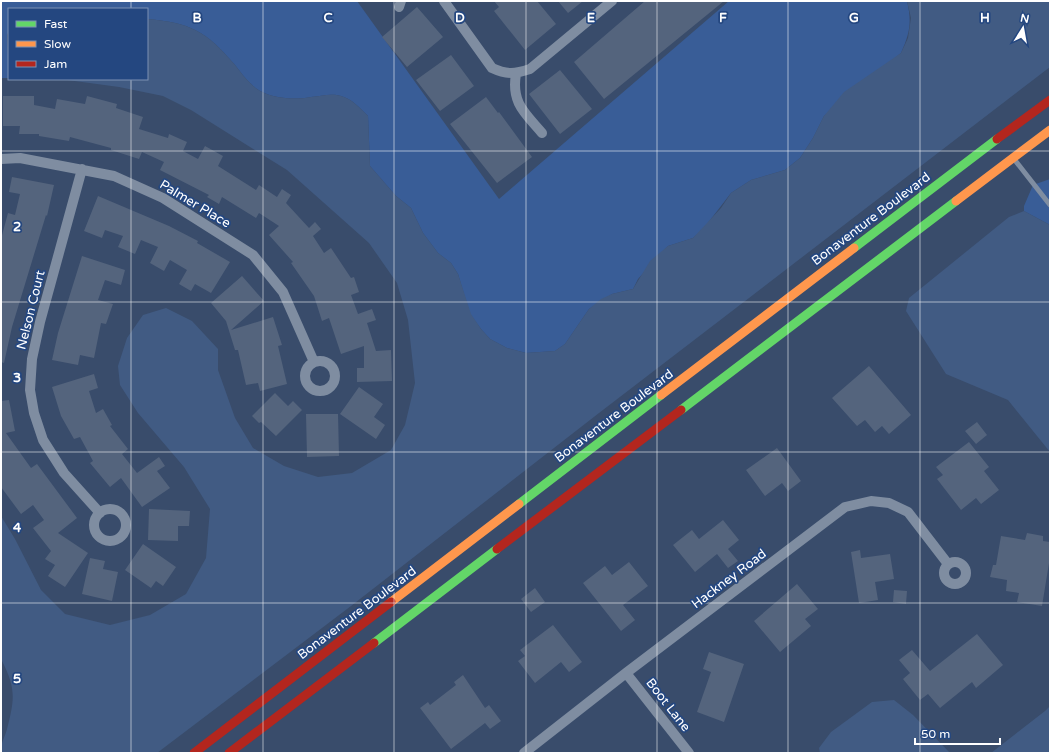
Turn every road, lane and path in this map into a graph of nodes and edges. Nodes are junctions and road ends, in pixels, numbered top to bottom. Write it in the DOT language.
graph roads {
  1 [pos="444,1"];
  2 [pos="612,1"];
  3 [pos="516,74"];
  4 [pos="1050,100"];
  5 [pos="1050,130"];
  6 [pos="542,133"];
  7 [pos="1013,158"];
  8 [pos="1,159"];
  9 [pos="82,169"];
  10 [pos="1050,205"];
  11 [pos="314,362"];
  12 [pos="100,513"];
  13 [pos="948,564"];
  14 [pos="626,673"];
  15 [pos="194,753"];
  16 [pos="229,753"];
  17 [pos="524,753"];
  18 [pos="690,753"];
  1 -- 3 [label="street"];
  2 -- 3 [label="street"];
  3 -- 6 [label="street"];
  4 -- 15 [label="main road, Bonaventure Boulevard"];
  5 -- 7 [label="main road"];
  7 -- 10 [label="lane"];
  7 -- 16 [label="main road"];
  8 -- 9 [label="street, Palmer Place"];
  9 -- 11 [label="street, Palmer Place"];
  9 -- 12 [label="street, Nelson Court"];
  13 -- 14 [label="street, Hackney Road"];
  14 -- 17 [label="street, Hackney Road"];
  14 -- 18 [label="street, Boot Lane"];
}
